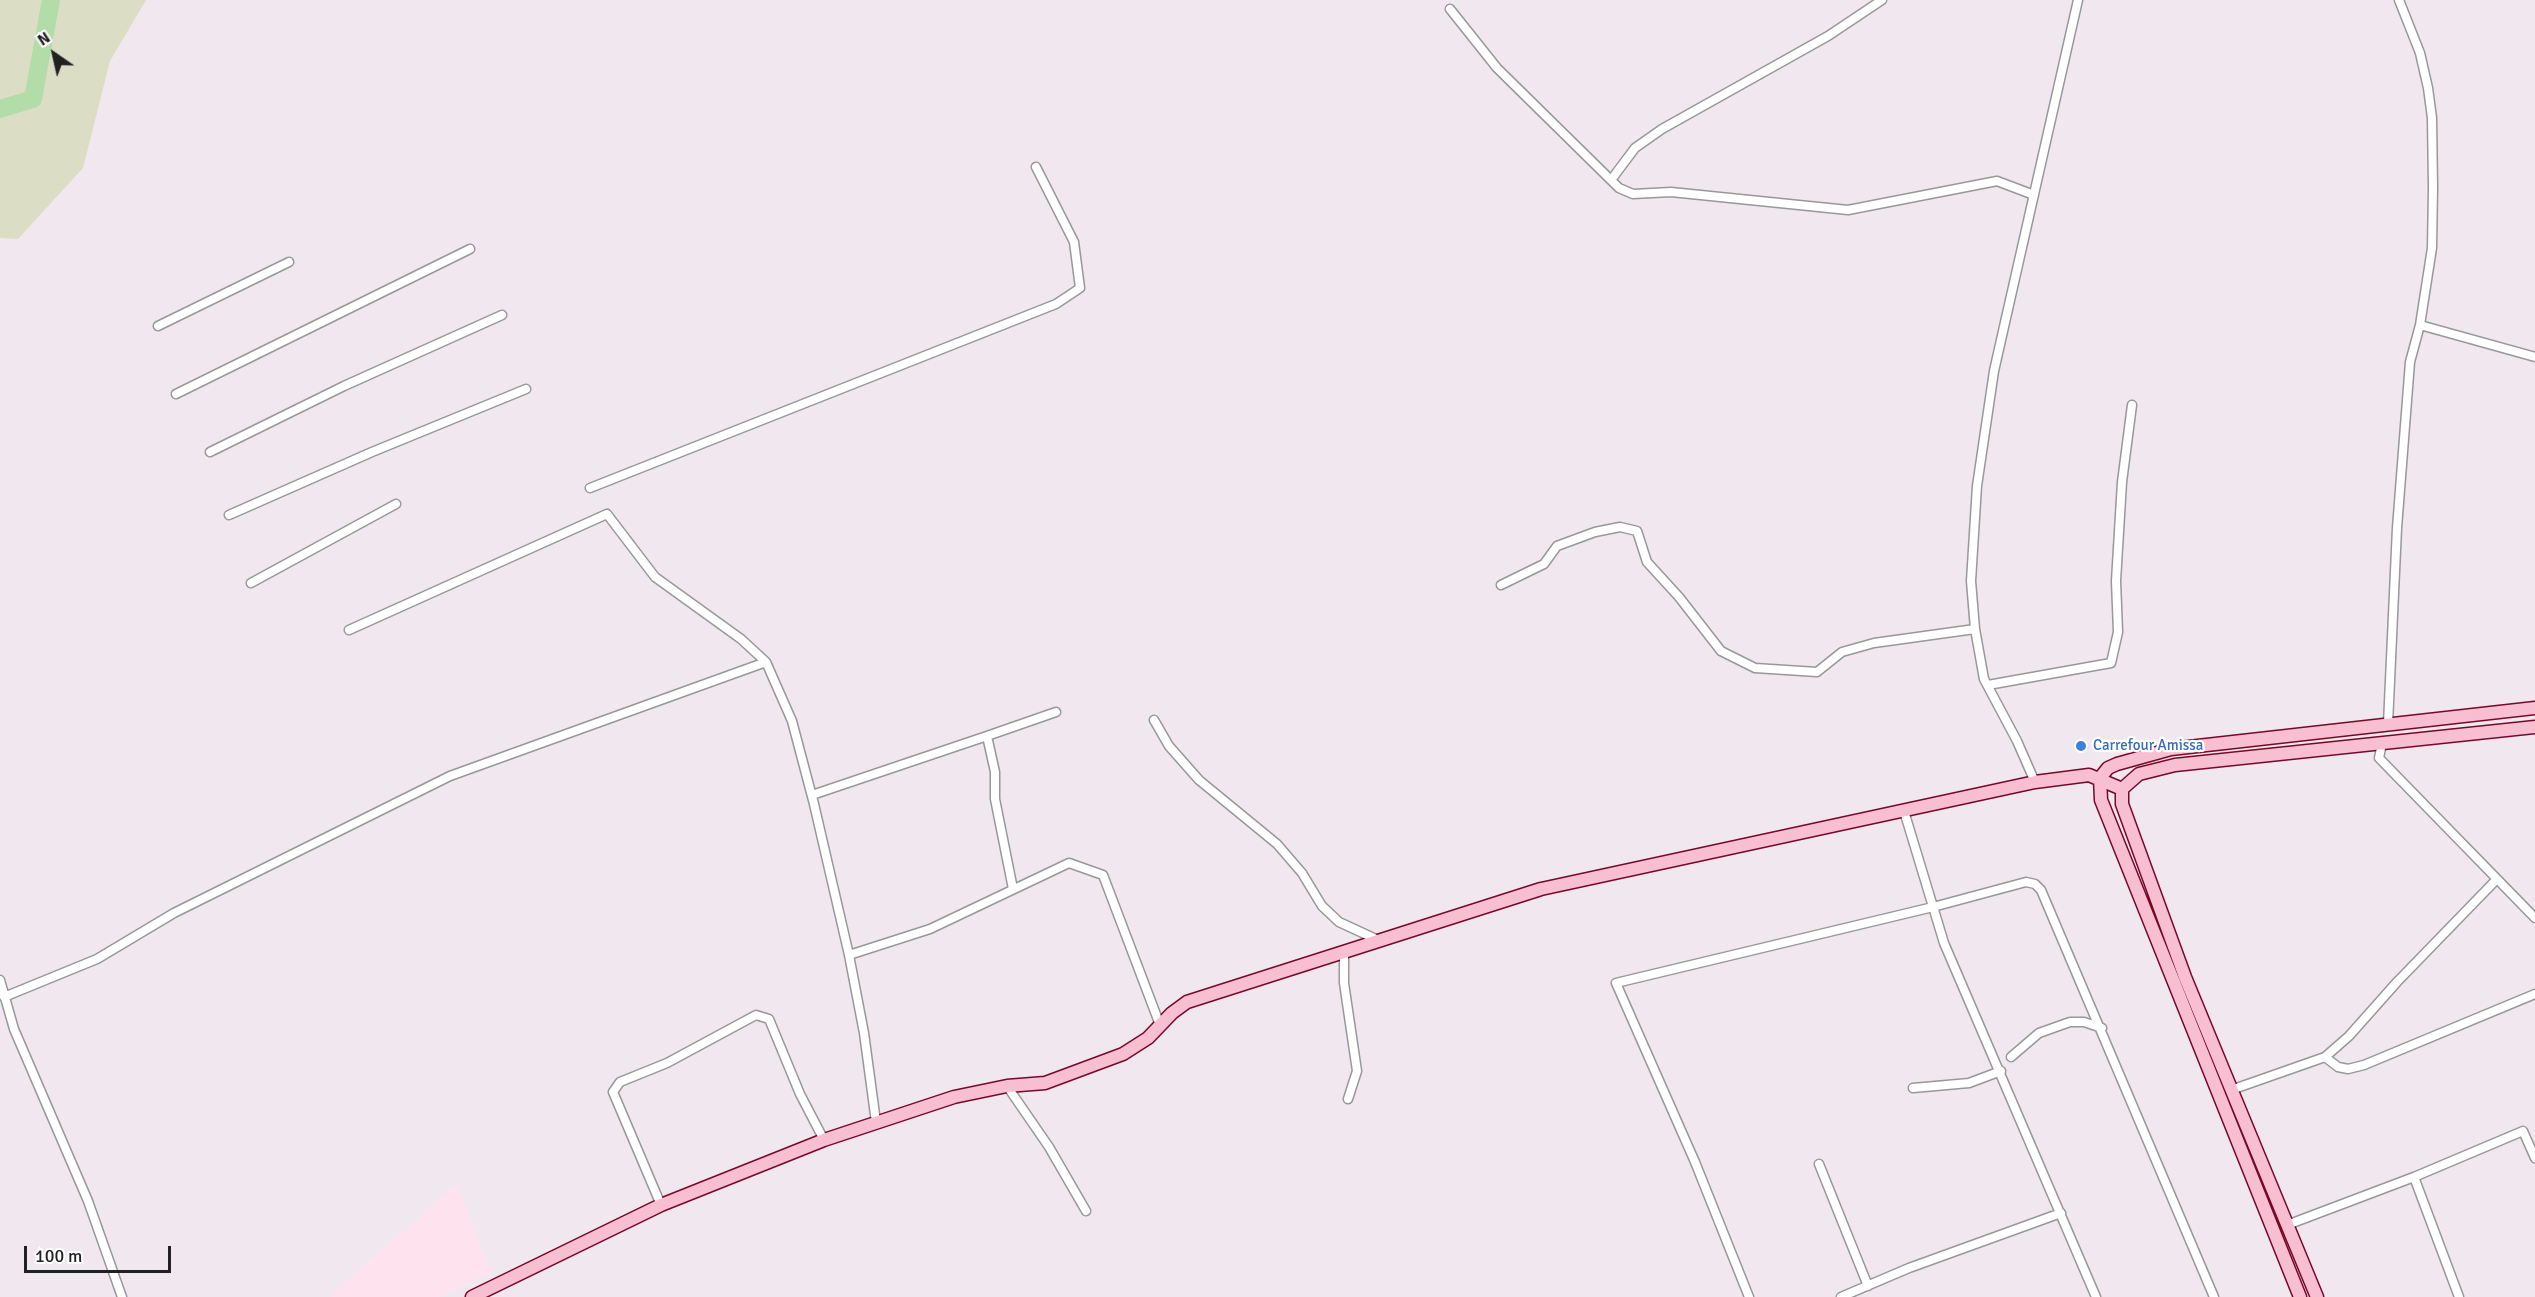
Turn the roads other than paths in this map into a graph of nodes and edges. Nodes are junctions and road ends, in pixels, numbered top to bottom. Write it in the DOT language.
graph roads {
  1 [pos="1882,0"];
  2 [pos="2078,0"];
  3 [pos="2399,0"];
  4 [pos="1450,9"];
  5 [pos="1036,167"];
  6 [pos="1611,180"];
  7 [pos="2034,195"];
  8 [pos="470,249"];
  9 [pos="289,262"];
  10 [pos="501,315"];
  11 [pos="2420,325"];
  12 [pos="158,326"];
  13 [pos="2535,357"];
  14 [pos="526,389"];
  15 [pos="176,394"];
  16 [pos="2132,405"];
  17 [pos="210,452"];
  18 [pos="590,488"];
  19 [pos="396,504"];
  20 [pos="229,516"];
  21 [pos="251,583"];
  22 [pos="1501,585"];
  23 [pos="1975,629"];
  24 [pos="349,630"];
  25 [pos="766,662"];
  26 [pos="1988,685"];
  27 [pos="2535,708"];
  28 [pos="1056,712"];
  29 [pos="1154,720"];
  30 [pos="2388,724"];
  31 [pos="2535,727"];
  32 [pos="987,736"];
  33 [pos="2382,743"];
  34 [pos="2100,778"];
  35 [pos="2035,783"];
  36 [pos="2121,789"];
  37 [pos="812,795"];
  38 [pos="1904,811"];
  39 [pos="2497,879"];
  40 [pos="1013,889"];
  41 [pos="1932,908"];
  42 [pos="2535,918"];
  43 [pos="1378,940"];
  44 [pos="1344,952"];
  45 [pos="849,955"];
  46 [pos="0,980"];
  47 [pos="2535,993"];
  48 [pos="4,997"];
  49 [pos="1160,1025"];
  50 [pos="2102,1028"];
  51 [pos="2011,1057"];
  52 [pos="2325,1057"];
  53 [pos="2001,1071"];
  54 [pos="1007,1086"];
  55 [pos="1913,1088"];
  56 [pos="2232,1090"];
  57 [pos="1348,1100"];
  58 [pos="876,1122"];
  59 [pos="824,1140"];
  60 [pos="2535,1158"];
  61 [pos="1819,1164"];
  62 [pos="2414,1177"];
  63 [pos="661,1205"];
  64 [pos="1086,1211"];
  65 [pos="2061,1213"];
  66 [pos="2287,1225"];
  67 [pos="1868,1286"];
  68 [pos="122,1297"];
  69 [pos="472,1297"];
  70 [pos="1749,1297"];
  71 [pos="1841,1297"];
  72 [pos="2096,1297"];
  73 [pos="2214,1297"];
  74 [pos="2300,1297"];
  75 [pos="2317,1297"];
  76 [pos="2459,1297"];
  1 -- 6 [label="street"];
  2 -- 7 [label="street"];
  3 -- 11 [label="street"];
  4 -- 6 [label="street"];
  5 -- 18 [label="street"];
  6 -- 7 [label="street"];
  7 -- 23 [label="street"];
  8 -- 15 [label="street"];
  9 -- 12 [label="street"];
  10 -- 17 [label="street"];
  11 -- 13 [label="street"];
  11 -- 30 [label="street"];
  14 -- 20 [label="street"];
  16 -- 26 [label="street"];
  19 -- 21 [label="street"];
  22 -- 23 [label="street"];
  23 -- 26 [label="street"];
  24 -- 25 [label="street"];
  25 -- 37 [label="street"];
  25 -- 48 [label="street"];
  26 -- 35 [label="street"];
  27 -- 30 [label="street"];
  28 -- 32 [label="street"];
  29 -- 43 [label="street"];
  30 -- 34 [label="street"];
  31 -- 33 [label="street"];
  32 -- 37 [label="street"];
  32 -- 40 [label="street"];
  33 -- 36 [label="street"];
  33 -- 39 [label="street"];
  34 -- 35 [label="street"];
  34 -- 36 [label="street"];
  34 -- 74 [label="street"];
  35 -- 38 [label="street"];
  36 -- 56 [label="street"];
  37 -- 45 [label="street"];
  38 -- 41 [label="street"];
  38 -- 43 [label="street"];
  39 -- 42 [label="street"];
  39 -- 52 [label="street"];
  40 -- 45 [label="street"];
  40 -- 49 [label="street"];
  41 -- 50 [label="street"];
  41 -- 53 [label="street"];
  41 -- 70 [label="street"];
  43 -- 44 [label="street"];
  44 -- 49 [label="street"];
  44 -- 57 [label="street"];
  45 -- 58 [label="street"];
  46 -- 48 [label="street"];
  47 -- 52 [label="street"];
  48 -- 68 [label="street"];
  49 -- 54 [label="street"];
  50 -- 51 [label="street"];
  50 -- 73 [label="street"];
  52 -- 56 [label="street"];
  53 -- 55 [label="street"];
  53 -- 65 [label="street"];
  54 -- 58 [label="street"];
  54 -- 64 [label="street"];
  56 -- 66 [label="street"];
  58 -- 59 [label="street"];
  59 -- 63 [label="street"];
  59 -- 63 [label="street"];
  60 -- 62 [label="street"];
  61 -- 67 [label="street"];
  62 -- 66 [label="street"];
  62 -- 76 [label="street"];
  63 -- 69 [label="street"];
  65 -- 67 [label="street"];
  65 -- 72 [label="street"];
  66 -- 75 [label="street"];
  67 -- 71 [label="street"];
}
